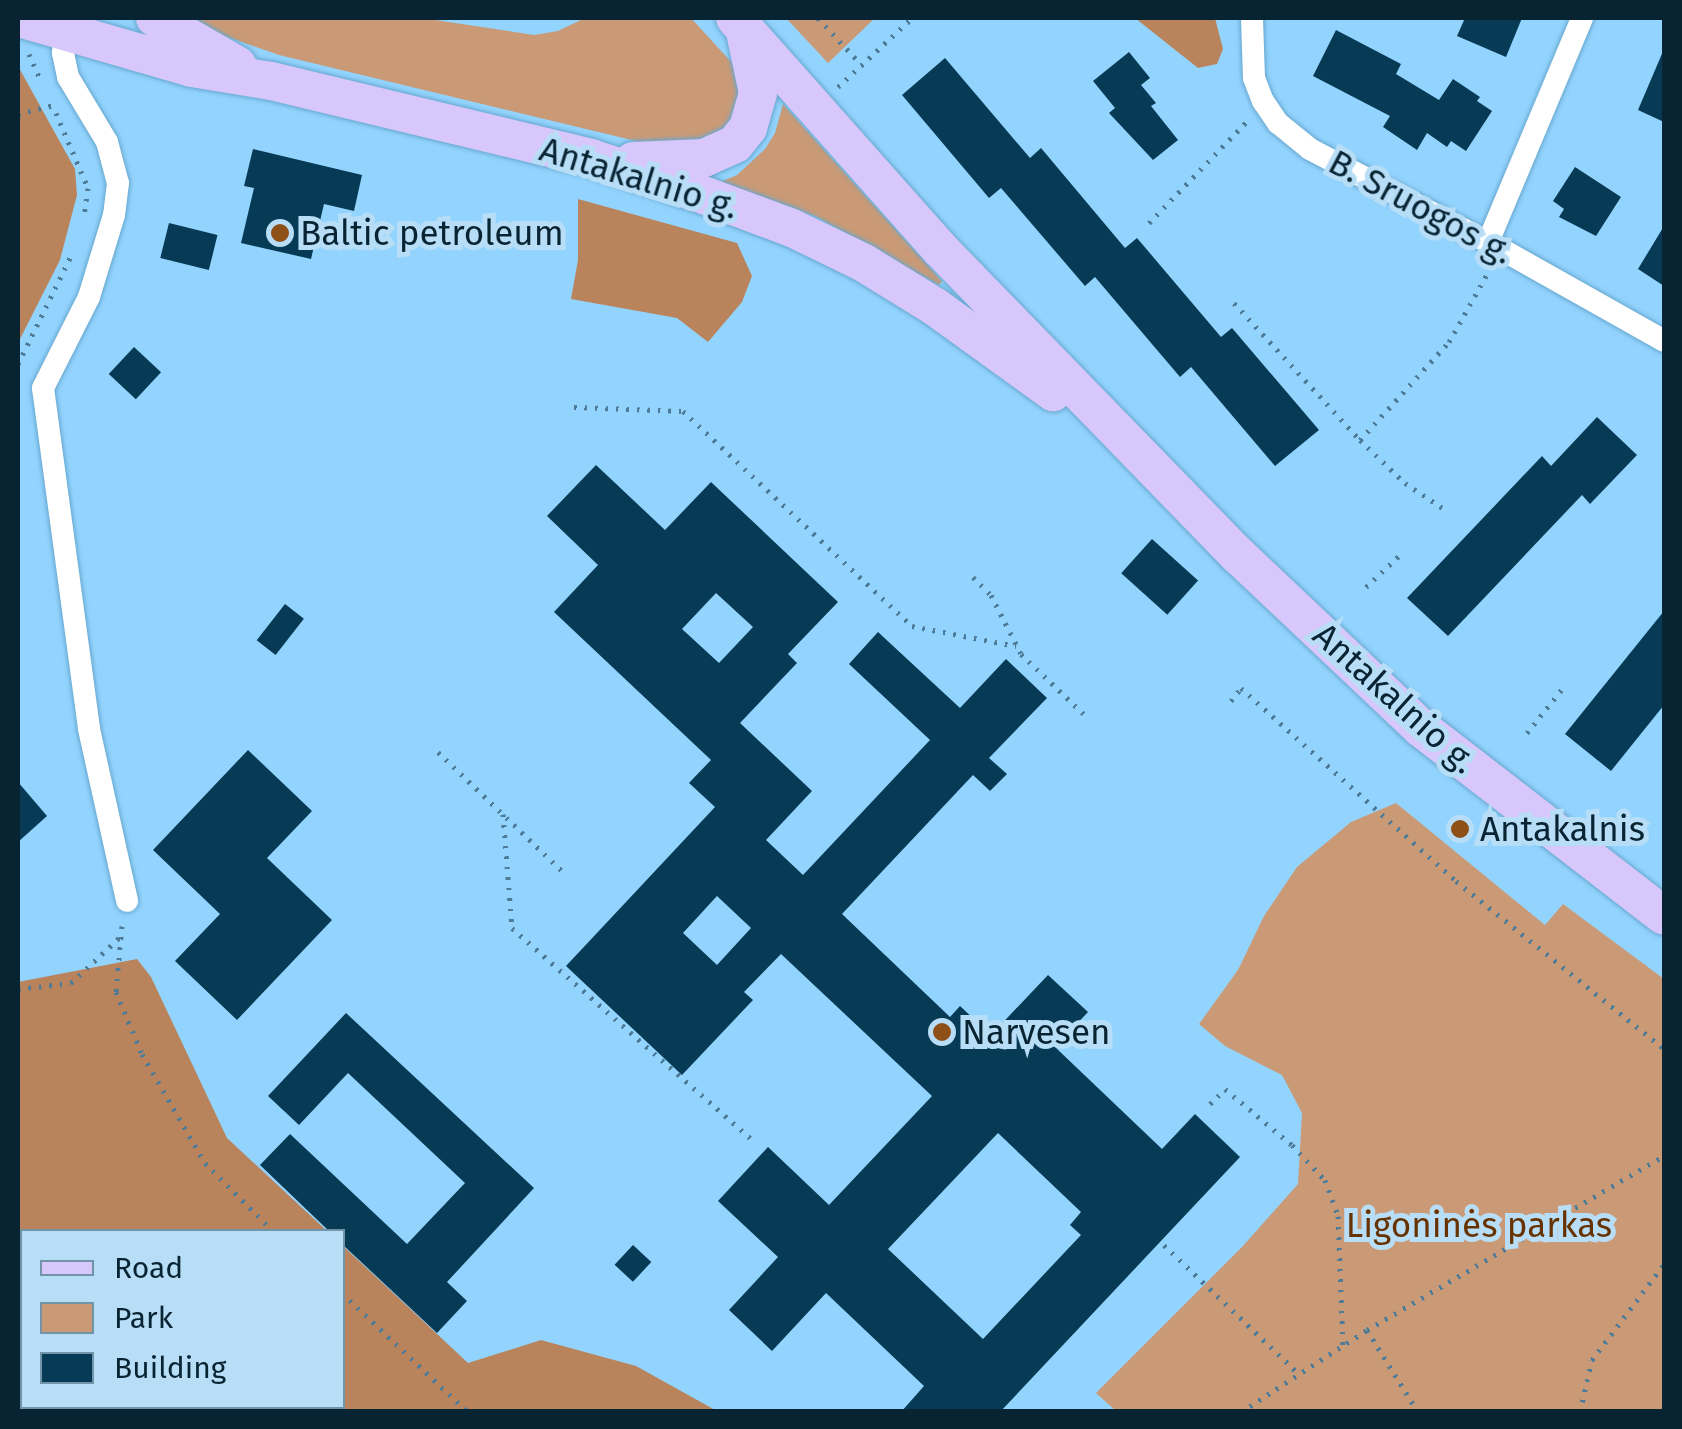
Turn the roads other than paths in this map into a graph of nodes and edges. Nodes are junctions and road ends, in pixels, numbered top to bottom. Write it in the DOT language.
graph roads {
  1 [pos="155,18"];
  2 [pos="1252,18"];
  3 [pos="1582,18"];
  4 [pos="740,22"];
  5 [pos="21,30"];
  6 [pos="66,33"];
  7 [pos="271,82"];
  8 [pos="591,158"];
  9 [pos="1495,245"];
  10 [pos="1664,342"];
  11 [pos="1185,503"];
  12 [pos="127,901"];
  13 [pos="1664,916"];
  1 -- 7 [label="main road"];
  2 -- 9 [label="street, B. Sruogos g."];
  3 -- 9 [label="street"];
  4 -- 8 [label="main road"];
  4 -- 11 [label="main road, Antakalnio g."];
  5 -- 6 [label="main road, Antakalnio g."];
  6 -- 7 [label="main road, Antakalnio g."];
  6 -- 12 [label="street"];
  7 -- 8 [label="main road, Antakalnio g."];
  8 -- 11 [label="main road, Antakalnio g."];
  9 -- 10 [label="street, B. Sruogos g."];
  11 -- 13 [label="main road, Antakalnio g."];
}
